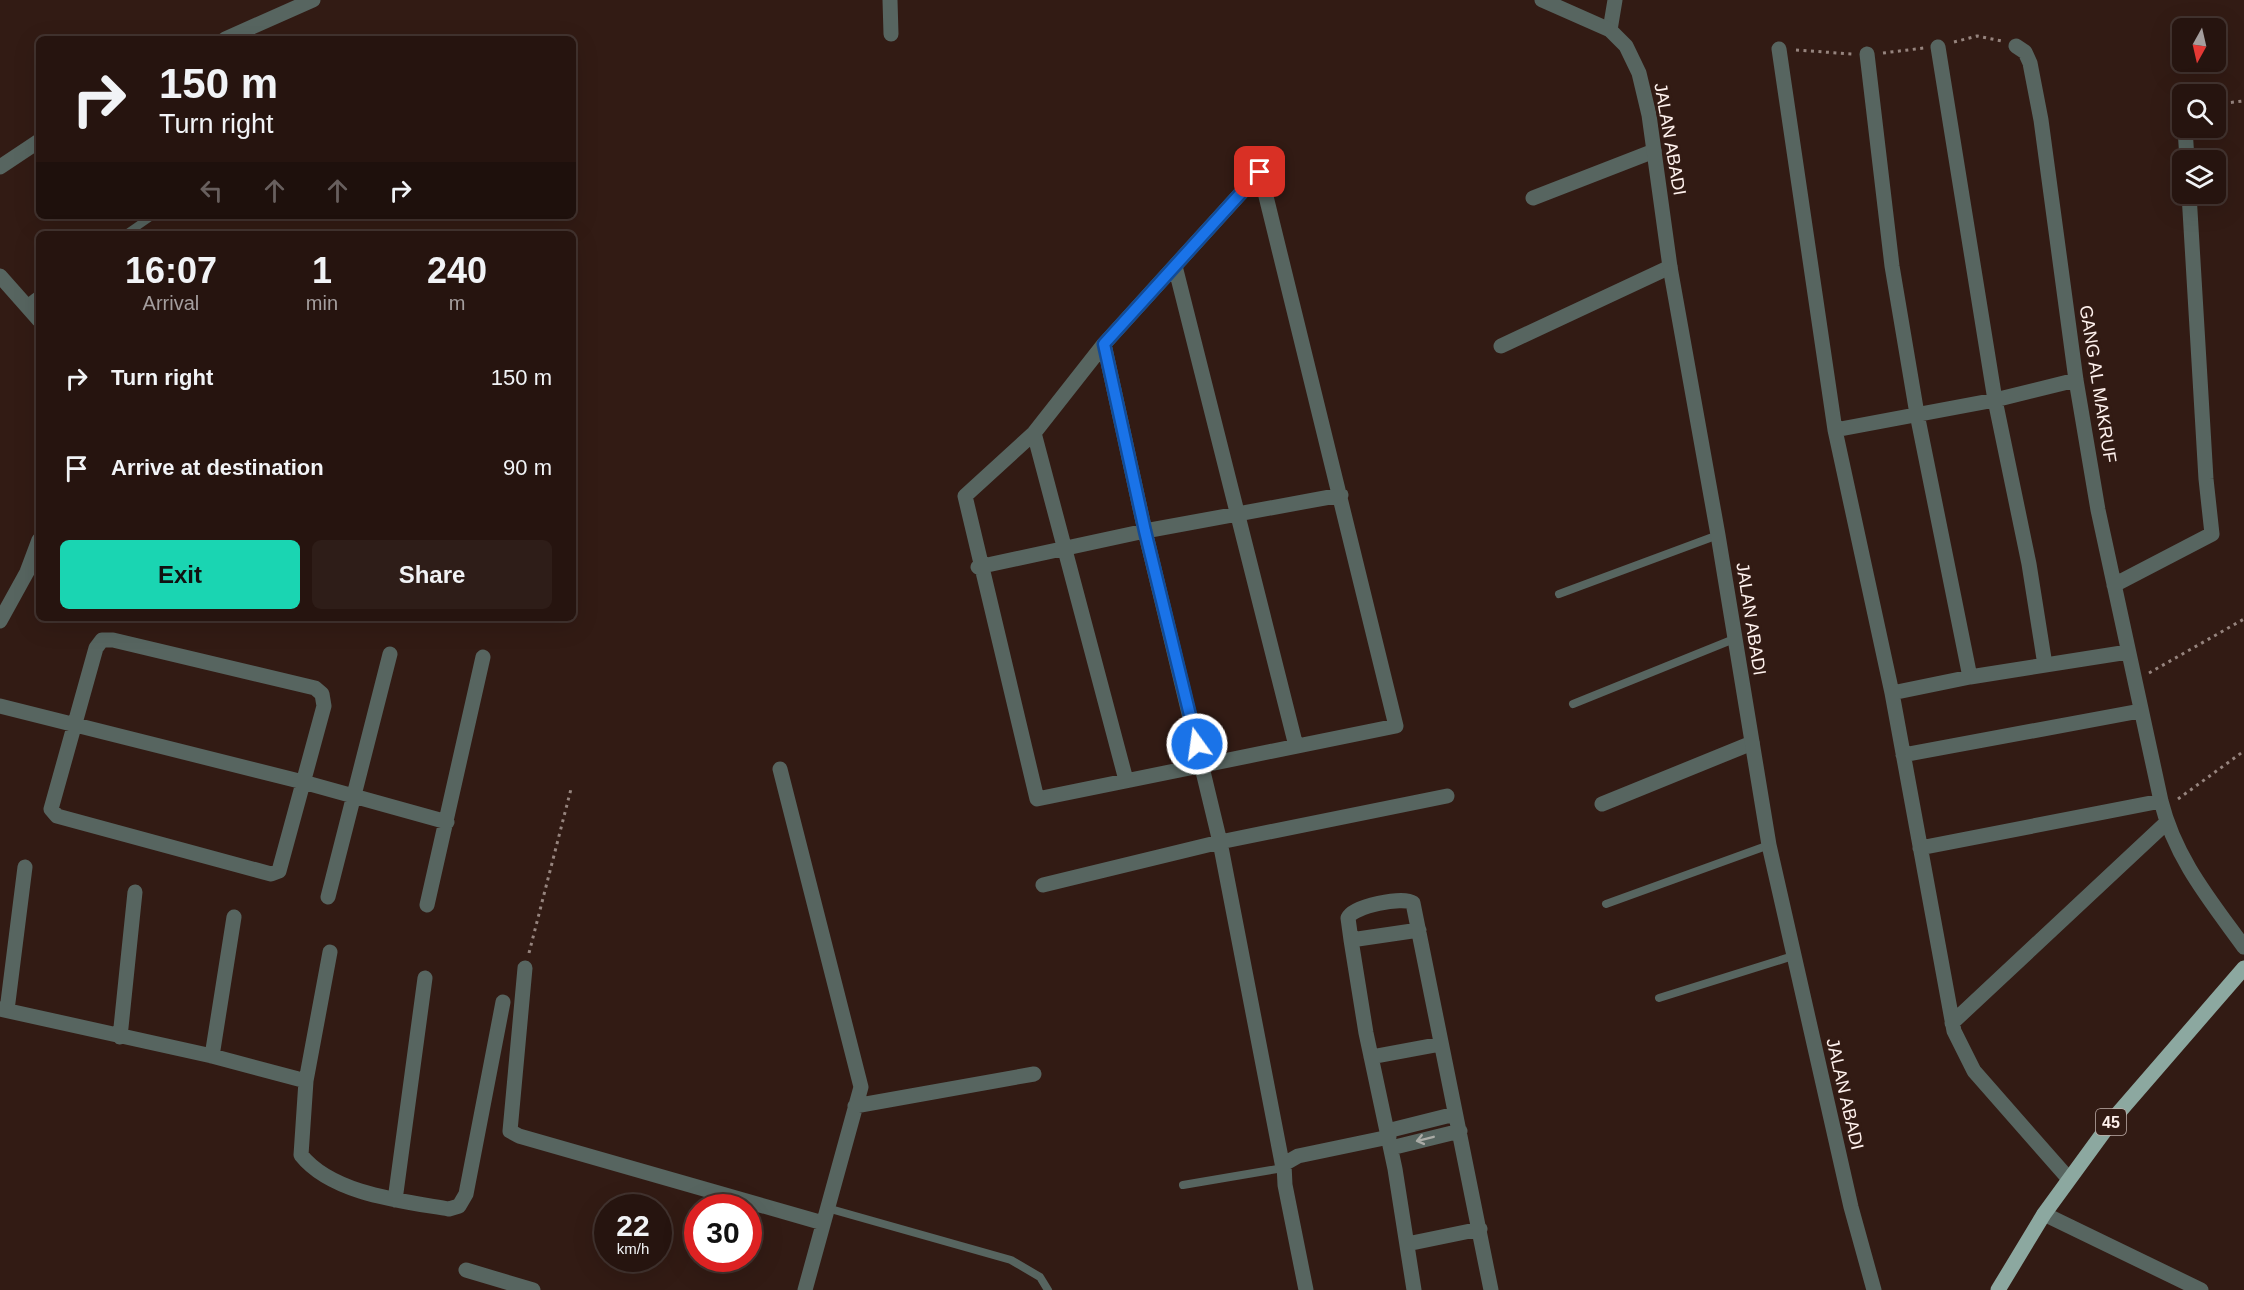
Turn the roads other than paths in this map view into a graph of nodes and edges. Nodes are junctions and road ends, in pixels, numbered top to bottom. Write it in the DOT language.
graph roads {
  1 [pos="313,0"];
  2 [pos="890,0"];
  3 [pos="1542,0"];
  4 [pos="1615,0"];
  5 [pos="1610,30"];
  6 [pos="891,34"];
  7 [pos="232,36"];
  8 [pos="2016,46"];
  9 [pos="1938,47"];
  10 [pos="1779,49"];
  11 [pos="1867,54"];
  12 [pos="36,143"];
  13 [pos="1654,151"];
  14 [pos="0,167"];
  15 [pos="1533,198"];
  16 [pos="2190,204"];
  17 [pos="148,219"];
  18 [pos="130,231"];
  19 [pos="1175,266"];
  20 [pos="1670,267"];
  21 [pos="0,276"];
  22 [pos="33,298"];
  23 [pos="1104,344"];
  24 [pos="1501,346"];
  25 [pos="2076,380"];
  26 [pos="1995,400"];
  27 [pos="1917,414"];
  28 [pos="1835,430"];
  29 [pos="1035,433"];
  30 [pos="1341,495"];
  31 [pos="1237,514"];
  32 [pos="1145,531"];
  33 [pos="1718,535"];
  34 [pos="36,548"];
  35 [pos="1065,548"];
  36 [pos="980,566"];
  37 [pos="2114,585"];
  38 [pos="1559,594"];
  39 [pos="0,621"];
  40 [pos="1734,639"];
  41 [pos="2128,652"];
  42 [pos="390,654"];
  43 [pos="483,657"];
  44 [pos="2045,665"];
  45 [pos="1970,677"];
  46 [pos="1892,693"];
  47 [pos="1573,704"];
  48 [pos="0,706"];
  49 [pos="2140,711"];
  50 [pos="76,726"];
  51 [pos="1752,743"];
  52 [pos="1296,746"];
  53 [pos="1903,755"];
  54 [pos="1202,765"];
  55 [pos="780,769"];
  56 [pos="1126,780"];
  57 [pos="303,782"];
  58 [pos="354,795"];
  59 [pos="1447,796"];
  60 [pos="1602,804"];
  61 [pos="2163,812"];
  62 [pos="447,822"];
  63 [pos="1220,842"];
  64 [pos="1769,845"];
  65 [pos="1920,848"];
  66 [pos="25,867"];
  67 [pos="1043,885"];
  68 [pos="135,892"];
  69 [pos="328,897"];
  70 [pos="1606,904"];
  71 [pos="427,905"];
  72 [pos="234,917"];
  73 [pos="1419,930"];
  74 [pos="1351,940"];
  75 [pos="2244,947"];
  76 [pos="330,952"];
  77 [pos="1793,956"];
  78 [pos="525,968"];
  79 [pos="2244,968"];
  80 [pos="425,978"];
  81 [pos="1659,998"];
  82 [pos="503,1002"];
  83 [pos="4,1010"];
  84 [pos="1952,1023"];
  85 [pos="120,1037"];
  86 [pos="1441,1044"];
  87 [pos="212,1056"];
  88 [pos="1371,1057"];
  89 [pos="1034,1074"];
  90 [pos="306,1081"];
  91 [pos="855,1106"];
  92 [pos="1455,1114"];
  93 [pos="1460,1131"];
  94 [pos="1389,1139"];
  95 [pos="1283,1168"];
  96 [pos="2068,1178"];
  97 [pos="1183,1185"];
  98 [pos="395,1200"];
  99 [pos="827,1208"];
  100 [pos="2044,1214"];
  101 [pos="823,1223"];
  102 [pos="1480,1229"];
  103 [pos="1407,1244"];
  104 [pos="466,1270"];
  105 [pos="533,1290"];
  106 [pos="805,1290"];
  107 [pos="1048,1290"];
  108 [pos="1306,1290"];
  109 [pos="1414,1290"];
  110 [pos="1491,1290"];
  111 [pos="1874,1290"];
  112 [pos="1998,1290"];
  113 [pos="2201,1290"];
  1 -- 7 [label="street"];
  2 -- 6 [label="street"];
  3 -- 5 [label="street, JALAN ABADI"];
  4 -- 5 [label="street"];
  5 -- 13 [label="street, JALAN ABADI"];
  8 -- 25 [label="street, GANG AL MAKRUF"];
  9 -- 26 [label="street"];
  10 -- 28 [label="street"];
  11 -- 27 [label="street"];
  12 -- 14 [label="street"];
  13 -- 15 [label="street"];
  13 -- 20 [label="street, JALAN ABADI"];
  16 -- 37 [label="street"];
  17 -- 18 [label="lane"];
  19 -- 23 [label="street"];
  19 -- 30 [label="street"];
  19 -- 31 [label="street"];
  20 -- 24 [label="street"];
  20 -- 33 [label="street, JALAN ABADI"];
  21 -- 22 [label="street"];
  23 -- 29 [label="street"];
  23 -- 32 [label="street"];
  25 -- 26 [label="street"];
  25 -- 37 [label="street, GANG AL MAKRUF"];
  26 -- 27 [label="street"];
  26 -- 44 [label="street"];
  27 -- 28 [label="street"];
  27 -- 45 [label="street"];
  28 -- 46 [label="street"];
  29 -- 35 [label="street"];
  29 -- 36 [label="street"];
  30 -- 31 [label="street"];
  30 -- 52 [label="street"];
  31 -- 32 [label="street"];
  31 -- 52 [label="street"];
  32 -- 35 [label="street"];
  32 -- 54 [label="street"];
  33 -- 38 [label="lane"];
  33 -- 40 [label="street, JALAN ABADI"];
  34 -- 39 [label="street"];
  35 -- 36 [label="street"];
  35 -- 56 [label="street"];
  36 -- 56 [label="street"];
  37 -- 41 [label="street, GANG AL MAKRUF"];
  40 -- 47 [label="lane"];
  40 -- 51 [label="street, JALAN ABADI"];
  41 -- 44 [label="street"];
  41 -- 49 [label="street, GANG AL MAKRUF"];
  42 -- 58 [label="street"];
  43 -- 62 [label="street"];
  44 -- 45 [label="street"];
  45 -- 46 [label="street"];
  46 -- 53 [label="street"];
  48 -- 50 [label="street"];
  49 -- 53 [label="street"];
  49 -- 61 [label="street, GANG AL MAKRUF"];
  50 -- 57 [label="street"];
  50 -- 57 [label="street"];
  50 -- 57 [label="street"];
  51 -- 60 [label="street"];
  51 -- 64 [label="street, JALAN ABADI"];
  52 -- 54 [label="street"];
  53 -- 65 [label="street"];
  54 -- 56 [label="street"];
  54 -- 63 [label="street"];
  55 -- 91 [label="street"];
  57 -- 58 [label="street"];
  58 -- 62 [label="street"];
  58 -- 69 [label="street"];
  59 -- 63 [label="street"];
  61 -- 65 [label="street"];
  61 -- 75 [label="street, GANG AL MAKRUF"];
  61 -- 84 [label="street"];
  62 -- 71 [label="street"];
  63 -- 67 [label="street"];
  63 -- 95 [label="street"];
  64 -- 70 [label="lane"];
  64 -- 77 [label="street, JALAN ABADI"];
  65 -- 84 [label="street"];
  66 -- 83 [label="street"];
  68 -- 85 [label="street"];
  72 -- 87 [label="street"];
  73 -- 74 [label="street"];
  73 -- 74 [label="street"];
  73 -- 86 [label="street"];
  74 -- 88 [label="street"];
  76 -- 90 [label="street"];
  77 -- 81 [label="lane"];
  77 -- 111 [label="street, JALAN ABADI"];
  78 -- 101 [label="street"];
  79 -- 96 [label="main road, 45"];
  80 -- 98 [label="street"];
  82 -- 98 [label="street"];
  83 -- 85 [label="street"];
  84 -- 96 [label="street"];
  85 -- 87 [label="street"];
  86 -- 88 [label="street"];
  86 -- 92 [label="street"];
  87 -- 90 [label="street"];
  88 -- 94 [label="street"];
  89 -- 91 [label="street"];
  90 -- 98 [label="street"];
  91 -- 99 [label="street"];
  92 -- 93 [label="street"];
  92 -- 94 [label="street"];
  93 -- 94 [label="street, one-way"];
  93 -- 102 [label="street"];
  94 -- 95 [label="street"];
  94 -- 103 [label="street"];
  95 -- 97 [label="lane"];
  95 -- 108 [label="street"];
  96 -- 100 [label="main road, 45"];
  99 -- 101 [label="street"];
  99 -- 107 [label="lane"];
  100 -- 112 [label="main road, 45"];
  100 -- 113 [label="street"];
  101 -- 106 [label="street"];
  102 -- 103 [label="street"];
  102 -- 110 [label="street"];
  103 -- 109 [label="street"];
  104 -- 105 [label="street"];
}
